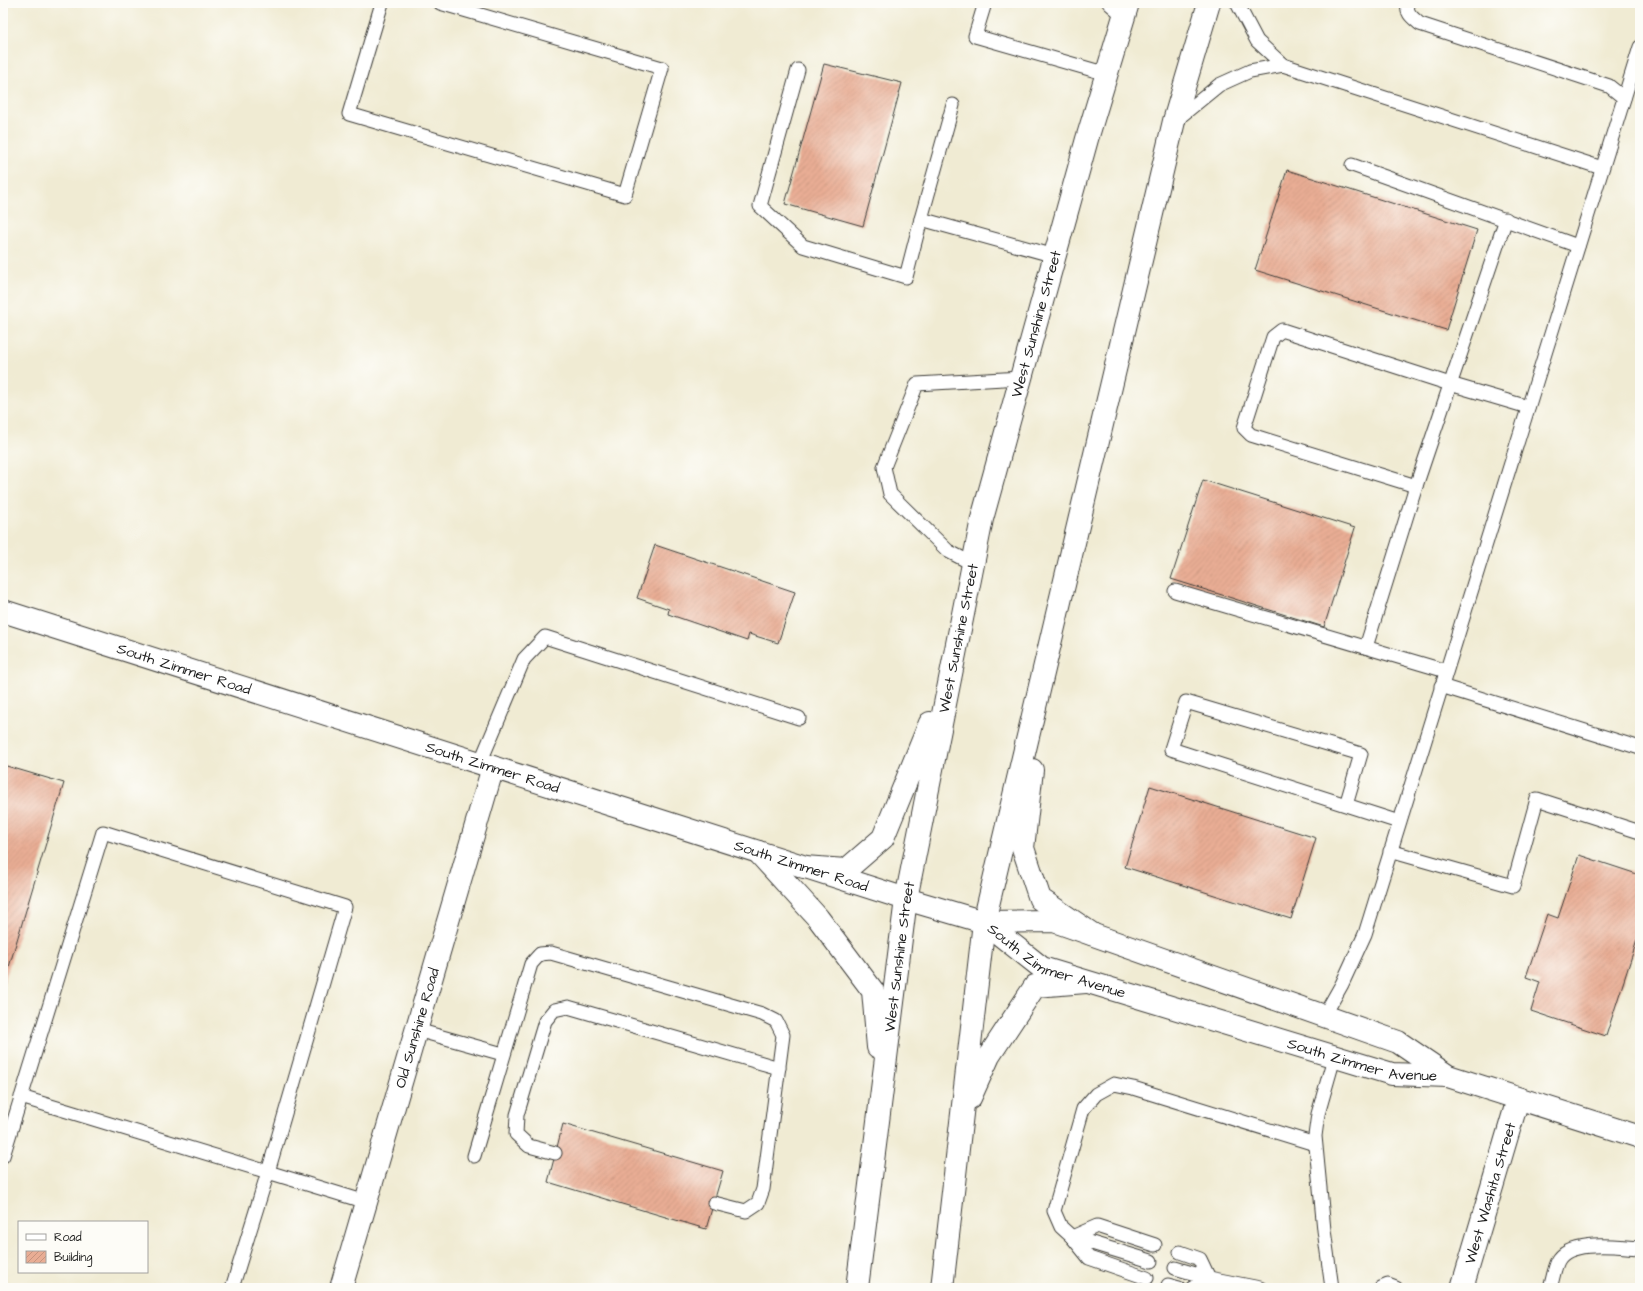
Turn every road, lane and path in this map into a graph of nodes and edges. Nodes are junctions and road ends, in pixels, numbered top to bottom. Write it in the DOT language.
graph roads {
  1 [pos="382,3"];
  2 [pos="440,3"];
  3 [pos="985,3"];
  4 [pos="1209,3"];
  5 [pos="1237,3"];
  6 [pos="1408,3"];
  7 [pos="468,7"];
  8 [pos="1120,7"];
  9 [pos="1640,47"];
  10 [pos="1283,65"];
  11 [pos="798,70"];
  12 [pos="1107,74"];
  13 [pos="1624,98"];
  14 [pos="952,106"];
  15 [pos="1174,121"];
  16 [pos="1352,165"];
  17 [pos="1602,168"];
  18 [pos="922,219"];
  19 [pos="1506,219"];
  20 [pos="1578,246"];
  21 [pos="1055,256"];
  22 [pos="1021,378"];
  23 [pos="1450,384"];
  24 [pos="1528,406"];
  25 [pos="1416,486"];
  26 [pos="973,564"];
  27 [pos="1175,591"];
  28 [pos="3,611"];
  29 [pos="957,644"];
  30 [pos="1366,647"];
  31 [pos="1044,668"];
  32 [pos="1446,671"];
  33 [pos="1441,686"];
  34 [pos="799,718"];
  35 [pos="1640,748"];
  36 [pos="486,765"];
  37 [pos="1346,805"];
  38 [pos="1399,822"];
  39 [pos="1640,832"];
  40 [pos="1390,851"];
  41 [pos="758,852"];
  42 [pos="804,867"];
  43 [pos="906,899"];
  44 [pos="984,922"];
  45 [pos="1092,934"];
  46 [pos="1086,982"];
  47 [pos="1324,1016"];
  48 [pos="417,1030"];
  49 [pos="503,1054"];
  50 [pos="1334,1058"];
  51 [pos="778,1068"];
  52 [pos="1448,1076"];
  53 [pos="882,1090"];
  54 [pos="21,1097"];
  55 [pos="1518,1099"];
  56 [pos="962,1116"];
  57 [pos="1640,1137"];
  58 [pos="1315,1144"];
  59 [pos="555,1153"];
  60 [pos="3,1156"];
  61 [pos="474,1156"];
  62 [pos="268,1172"];
  63 [pos="366,1202"];
  64 [pos="714,1203"];
  65 [pos="1072,1237"];
  66 [pos="1154,1245"];
  67 [pos="1640,1248"];
  68 [pos="1180,1252"];
  69 [pos="1150,1261"];
  70 [pos="1175,1268"];
  71 [pos="1147,1278"];
  72 [pos="1209,1278"];
  73 [pos="232,1288"];
  74 [pos="341,1288"];
  75 [pos="857,1288"];
  76 [pos="942,1288"];
  77 [pos="1192,1288"];
  78 [pos="1260,1288"];
  79 [pos="1332,1288"];
  80 [pos="1381,1288"];
  81 [pos="1396,1288"];
  82 [pos="1462,1288"];
  83 [pos="1550,1288"];
  1 -- 7 [label="lane"];
  2 -- 7 [label="lane"];
  3 -- 12 [label="lane"];
  4 -- 15 [label="main road"];
  5 -- 10 [label="lane"];
  6 -- 13 [label="lane"];
  8 -- 12 [label="main road, West Sunshine Street"];
  9 -- 13 [label="lane"];
  10 -- 15 [label="lane"];
  10 -- 17 [label="lane"];
  11 -- 18 [label="lane"];
  12 -- 21 [label="main road, West Sunshine Street"];
  13 -- 17 [label="lane"];
  14 -- 18 [label="lane"];
  15 -- 31 [label="main road"];
  16 -- 19 [label="lane"];
  17 -- 20 [label="lane"];
  18 -- 21 [label="lane"];
  19 -- 20 [label="lane"];
  19 -- 23 [label="lane"];
  20 -- 24 [label="lane"];
  21 -- 22 [label="main road, West Sunshine Street"];
  22 -- 26 [label="main road, West Sunshine Street"];
  22 -- 26 [label="lane"];
  23 -- 24 [label="lane"];
  23 -- 25 [label="lane"];
  23 -- 25 [label="lane"];
  24 -- 32 [label="lane"];
  25 -- 30 [label="lane"];
  26 -- 29 [label="main road, West Sunshine Street"];
  27 -- 30 [label="lane"];
  28 -- 36 [label="main road, South Zimmer Road"];
  29 -- 42 [label="main road"];
  29 -- 43 [label="main road, West Sunshine Street"];
  30 -- 32 [label="lane"];
  31 -- 44 [label="main road"];
  31 -- 45 [label="main road"];
  32 -- 33 [label="lane"];
  33 -- 35 [label="lane"];
  33 -- 38 [label="lane"];
  34 -- 36 [label="lane"];
  36 -- 41 [label="main road, South Zimmer Road"];
  36 -- 48 [label="main road, Old Sunshine Road"];
  37 -- 37 [label="lane"];
  37 -- 38 [label="lane"];
  38 -- 40 [label="lane"];
  39 -- 40 [label="lane"];
  40 -- 47 [label="lane"];
  41 -- 42 [label="main road, South Zimmer Road"];
  41 -- 53 [label="main road"];
  42 -- 43 [label="main road, South Zimmer Road"];
  43 -- 44 [label="main road, South Zimmer Road"];
  43 -- 53 [label="main road, West Sunshine Street"];
  44 -- 45 [label="main road, South Zimmer Avenue"];
  44 -- 46 [label="main road, South Zimmer Avenue"];
  44 -- 56 [label="main road"];
  45 -- 47 [label="main road, South Zimmer Avenue"];
  46 -- 50 [label="main road, South Zimmer Avenue"];
  46 -- 56 [label="main road"];
  47 -- 52 [label="main road, South Zimmer Avenue"];
  48 -- 49 [label="lane"];
  48 -- 63 [label="main road, Old Sunshine Road"];
  49 -- 51 [label="lane"];
  49 -- 61 [label="lane"];
  50 -- 52 [label="main road, South Zimmer Avenue"];
  50 -- 58 [label="lane"];
  51 -- 59 [label="lane"];
  51 -- 64 [label="lane"];
  52 -- 55 [label="main road, South Zimmer Avenue"];
  53 -- 75 [label="main road, West Sunshine Street"];
  54 -- 60 [label="lane"];
  54 -- 62 [label="lane"];
  54 -- 62 [label="lane"];
  55 -- 57 [label="main road, South Zimmer Avenue"];
  55 -- 82 [label="main road, West Washita Street"];
  56 -- 76 [label="main road"];
  58 -- 65 [label="lane"];
  58 -- 79 [label="lane"];
  62 -- 63 [label="lane"];
  62 -- 73 [label="lane"];
  63 -- 74 [label="main road, Old Sunshine Road"];
  65 -- 66 [label="lane"];
  65 -- 69 [label="lane"];
  65 -- 71 [label="lane"];
  67 -- 83 [label="lane"];
  68 -- 72 [label="lane"];
  70 -- 72 [label="lane"];
  72 -- 77 [label="lane"];
  72 -- 78 [label="lane"];
  80 -- 81 [label="lane"];
}
